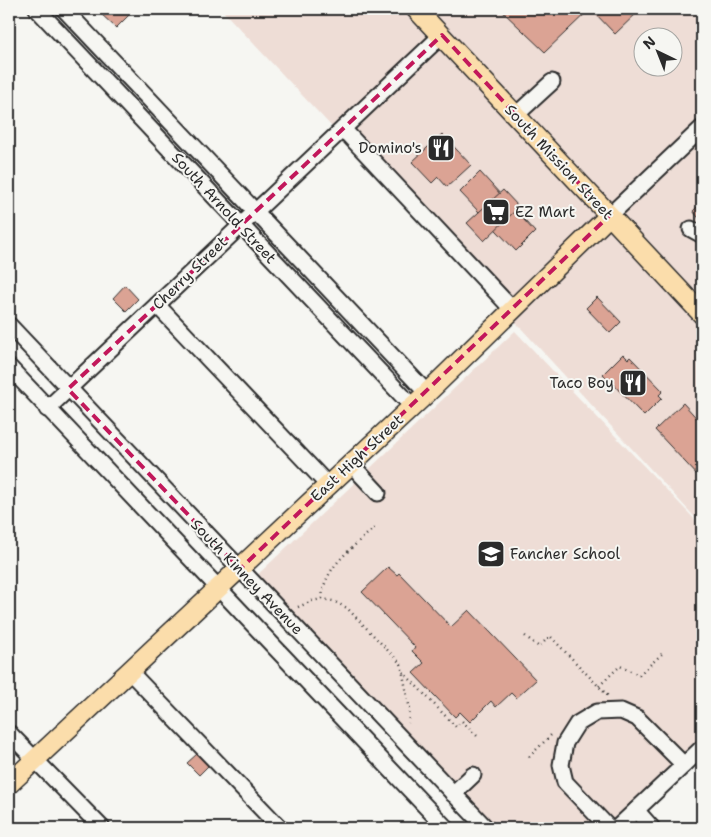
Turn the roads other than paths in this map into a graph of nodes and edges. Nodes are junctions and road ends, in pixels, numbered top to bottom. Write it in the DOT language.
graph roads {
  1 [pos="37,9"];
  2 [pos="64,9"];
  3 [pos="416,9"];
  4 [pos="442,35"];
  5 [pos="552,82"];
  6 [pos="516,115"];
  7 [pos="702,128"];
  8 [pos="343,129"];
  9 [pos="255,210"];
  10 [pos="610,216"];
  11 [pos="240,225"];
  12 [pos="157,305"];
  13 [pos="513,310"];
  14 [pos="702,314"];
  15 [pos="9,326"];
  16 [pos="9,367"];
  17 [pos="68,388"];
  18 [pos="427,393"];
  19 [pos="412,406"];
  20 [pos="47,409"];
  21 [pos="351,464"];
  22 [pos="328,485"];
  23 [pos="378,493"];
  24 [pos="240,569"];
  25 [pos="219,588"];
  26 [pos="130,672"];
  27 [pos="9,733"];
  28 [pos="702,748"];
  29 [pos="34,760"];
  30 [pos="684,765"];
  31 [pos="473,775"];
  32 [pos="9,784"];
  33 [pos="453,794"];
  34 [pos="636,810"];
  35 [pos="102,828"];
  36 [pos="280,828"];
  37 [pos="446,828"];
  38 [pos="486,828"];
  39 [pos="609,828"];
  40 [pos="617,828"];
  41 [pos="652,828"];
  1 -- 11 [label="street, South Arnold Street"];
  2 -- 9 [label="street, South Arnold Street"];
  3 -- 4 [label="main road, South Mission Street"];
  4 -- 6 [label="main road, South Mission Street"];
  4 -- 8 [label="street, Cherry Street"];
  5 -- 6 [label="street"];
  6 -- 10 [label="main road, South Mission Street"];
  7 -- 10 [label="street, East High Street"];
  8 -- 9 [label="street, Cherry Street"];
  8 -- 13 [label="street"];
  9 -- 11 [label="street, Cherry Street"];
  9 -- 18 [label="street, South Arnold Street"];
  10 -- 13 [label="main road, East High Street"];
  10 -- 14 [label="main road, South Mission Street"];
  11 -- 12 [label="street, Cherry Street"];
  11 -- 19 [label="street, South Arnold Street"];
  12 -- 17 [label="street, Cherry Street"];
  12 -- 22 [label="street"];
  13 -- 18 [label="main road, East High Street"];
  15 -- 17 [label="street, South Kinney Avenue"];
  16 -- 20 [label="street, South Kinney Avenue"];
  17 -- 20 [label="street, Cherry Street"];
  17 -- 24 [label="street, South Kinney Avenue"];
  18 -- 19 [label="main road, East High Street"];
  19 -- 21 [label="main road, East High Street"];
  20 -- 25 [label="street, South Kinney Avenue"];
  21 -- 22 [label="main road, East High Street"];
  21 -- 23 [label="street"];
  22 -- 24 [label="main road, East High Street"];
  24 -- 25 [label="main road, East High Street"];
  24 -- 33 [label="street, South Kinney Avenue"];
  25 -- 26 [label="main road, East High Street"];
  25 -- 37 [label="street, South Kinney Avenue"];
  26 -- 29 [label="main road, East High Street"];
  26 -- 36 [label="street"];
  27 -- 29 [label="street"];
  28 -- 30 [label="street"];
  29 -- 32 [label="main road, East High Street"];
  29 -- 35 [label="street"];
  30 -- 34 [label="street"];
  30 -- 39 [label="street"];
  31 -- 33 [label="street"];
  33 -- 38 [label="street, South Kinney Avenue"];
  34 -- 40 [label="street"];
  34 -- 41 [label="street"];
}
